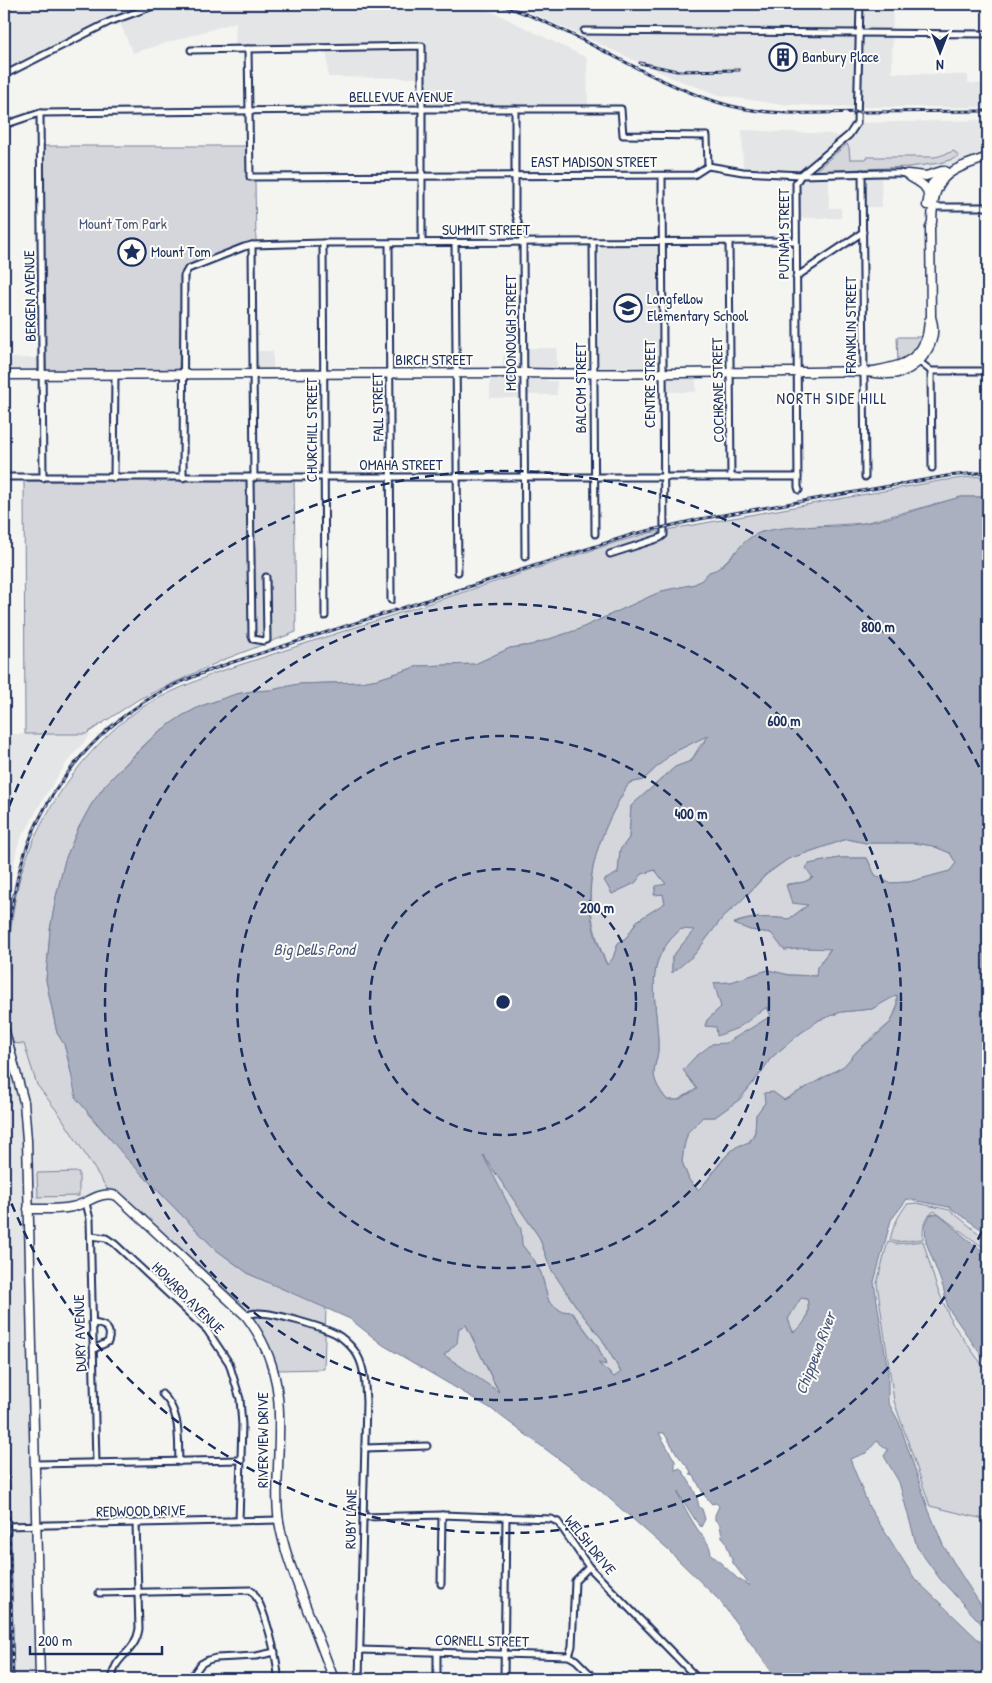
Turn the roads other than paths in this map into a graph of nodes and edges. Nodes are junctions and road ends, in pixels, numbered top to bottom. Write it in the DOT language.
graph roads {
  1 [pos="159,4"];
  2 [pos="860,4"];
  3 [pos="584,31"];
  4 [pos="859,34"];
  5 [pos="988,34"];
  6 [pos="248,49"];
  7 [pos="191,50"];
  8 [pos="4,75"];
  9 [pos="422,109"];
  10 [pos="515,109"];
  11 [pos="249,112"];
  12 [pos="40,113"];
  13 [pos="4,125"];
  14 [pos="988,152"];
  15 [pos="988,157"];
  16 [pos="708,166"];
  17 [pos="950,167"];
  18 [pos="862,173"];
  19 [pos="907,174"];
  20 [pos="515,175"];
  21 [pos="801,175"];
  22 [pos="422,176"];
  23 [pos="662,176"];
  24 [pos="935,185"];
  25 [pos="928,198"];
  26 [pos="930,207"];
  27 [pos="988,207"];
  28 [pos="863,232"];
  29 [pos="796,241"];
  30 [pos="455,242"];
  31 [pos="729,242"];
  32 [pos="323,243"];
  33 [pos="422,243"];
  34 [pos="523,243"];
  35 [pos="593,243"];
  36 [pos="663,243"];
  37 [pos="389,244"];
  38 [pos="252,245"];
  39 [pos="796,277"];
  40 [pos="916,359"];
  41 [pos="931,371"];
  42 [pos="988,371"];
  43 [pos="797,372"];
  44 [pos="864,372"];
  45 [pos="523,373"];
  46 [pos="730,373"];
  47 [pos="184,374"];
  48 [pos="254,374"];
  49 [pos="325,374"];
  50 [pos="390,374"];
  51 [pos="456,374"];
  52 [pos="663,374"];
  53 [pos="4,375"];
  54 [pos="43,375"];
  55 [pos="115,375"];
  56 [pos="594,375"];
  57 [pos="932,468"];
  58 [pos="4,477"];
  59 [pos="731,477"];
  60 [pos="798,477"];
  61 [pos="865,477"];
  62 [pos="43,478"];
  63 [pos="114,478"];
  64 [pos="183,478"];
  65 [pos="252,478"];
  66 [pos="324,478"];
  67 [pos="391,478"];
  68 [pos="457,478"];
  69 [pos="524,478"];
  70 [pos="594,478"];
  71 [pos="663,478"];
  72 [pos="799,490"];
  73 [pos="595,534"];
  74 [pos="610,554"];
  75 [pos="525,557"];
  76 [pos="458,572"];
  77 [pos="266,577"];
  78 [pos="391,600"];
  79 [pos="326,616"];
  80 [pos="4,1028"];
  81 [pos="86,1203"];
  82 [pos="32,1209"];
  83 [pos="91,1236"];
  84 [pos="246,1316"];
  85 [pos="92,1323"];
  86 [pos="94,1349"];
  87 [pos="162,1394"];
  88 [pos="426,1446"];
  89 [pos="365,1448"];
  90 [pos="241,1460"];
  91 [pos="179,1462"];
  92 [pos="96,1463"];
  93 [pos="35,1464"];
  94 [pos="442,1515"];
  95 [pos="364,1517"];
  96 [pos="506,1517"];
  97 [pos="279,1520"];
  98 [pos="239,1521"];
  99 [pos="136,1523"];
  100 [pos="4,1526"];
  101 [pos="36,1526"];
  102 [pos="589,1567"];
  103 [pos="441,1584"];
  104 [pos="138,1592"];
  105 [pos="99,1593"];
  106 [pos="360,1650"];
  107 [pos="275,1652"];
  108 [pos="437,1653"];
  109 [pos="505,1654"];
  110 [pos="569,1656"];
  111 [pos="696,1678"];
  112 [pos="40,1679"];
  113 [pos="113,1679"];
  114 [pos="190,1679"];
  115 [pos="278,1679"];
  116 [pos="334,1679"];
  117 [pos="359,1679"];
  118 [pos="437,1679"];
  119 [pos="504,1679"];
  120 [pos="595,1679"];
  1 -- 8 [label="street"];
  2 -- 4 [label="street, PUTNAM STREET"];
  3 -- 4 [label="street"];
  4 -- 5 [label="street"];
  4 -- 21 [label="street, PUTNAM STREET"];
  6 -- 7 [label="street"];
  6 -- 9 [label="street"];
  6 -- 11 [label="street"];
  9 -- 10 [label="street, BELLEVUE AVENUE"];
  9 -- 11 [label="street, BELLEVUE AVENUE"];
  9 -- 22 [label="street"];
  10 -- 16 [label="street, BELLEVUE AVENUE"];
  10 -- 20 [label="street, MCDONOUGH STREET"];
  11 -- 12 [label="street, BELLEVUE AVENUE"];
  11 -- 22 [label="street, EAST MADISON STREET"];
  12 -- 13 [label="street, BELLEVUE AVENUE"];
  12 -- 54 [label="street, BERGEN AVENUE"];
  14 -- 17 [label="main road"];
  15 -- 24 [label="main road"];
  16 -- 21 [label="street"];
  16 -- 23 [label="street, EAST MADISON STREET"];
  17 -- 19 [label="main road"];
  17 -- 24 [label="main road"];
  18 -- 19 [label="street"];
  18 -- 21 [label="street"];
  18 -- 28 [label="street, FRANKLIN STREET"];
  19 -- 24 [label="street"];
  19 -- 25 [label="main road"];
  20 -- 22 [label="street, EAST MADISON STREET"];
  20 -- 23 [label="street, EAST MADISON STREET"];
  20 -- 34 [label="street, MCDONOUGH STREET"];
  21 -- 29 [label="street, PUTNAM STREET"];
  22 -- 33 [label="street"];
  23 -- 36 [label="street, CENTRE STREET"];
  24 -- 25 [label="main road"];
  24 -- 26 [label="main road"];
  25 -- 26 [label="main road"];
  26 -- 27 [label="street"];
  26 -- 40 [label="main road"];
  28 -- 39 [label="street"];
  28 -- 44 [label="street, FRANKLIN STREET"];
  29 -- 31 [label="street, SUMMIT STREET"];
  29 -- 39 [label="street, PUTNAM STREET"];
  30 -- 33 [label="street, SUMMIT STREET"];
  30 -- 34 [label="street, SUMMIT STREET"];
  30 -- 51 [label="street"];
  31 -- 36 [label="street, SUMMIT STREET"];
  31 -- 46 [label="street, COCHRANE STREET"];
  32 -- 37 [label="street, SUMMIT STREET"];
  32 -- 38 [label="street, SUMMIT STREET"];
  32 -- 49 [label="street, CHURCHILL STREET"];
  33 -- 37 [label="street, SUMMIT STREET"];
  34 -- 35 [label="street, SUMMIT STREET"];
  34 -- 45 [label="street, MCDONOUGH STREET"];
  35 -- 36 [label="street, SUMMIT STREET"];
  35 -- 56 [label="street, BALCOM STREET"];
  36 -- 52 [label="street, CENTRE STREET"];
  37 -- 50 [label="street, FALL STREET"];
  38 -- 47 [label="street, SUMMIT STREET"];
  38 -- 48 [label="street"];
  39 -- 43 [label="street, PUTNAM STREET"];
  40 -- 41 [label="street"];
  40 -- 44 [label="main road, BIRCH STREET"];
  41 -- 42 [label="street"];
  41 -- 57 [label="street"];
  43 -- 44 [label="main road, BIRCH STREET"];
  43 -- 46 [label="main road, BIRCH STREET"];
  43 -- 60 [label="street, PUTNAM STREET"];
  44 -- 61 [label="street, FRANKLIN STREET"];
  45 -- 51 [label="main road, BIRCH STREET"];
  45 -- 56 [label="main road, BIRCH STREET"];
  45 -- 69 [label="street, MCDONOUGH STREET"];
  46 -- 52 [label="main road, BIRCH STREET"];
  46 -- 59 [label="street, COCHRANE STREET"];
  47 -- 48 [label="main road, BIRCH STREET"];
  47 -- 55 [label="main road, BIRCH STREET"];
  47 -- 64 [label="street"];
  48 -- 49 [label="main road, BIRCH STREET"];
  48 -- 65 [label="street"];
  49 -- 50 [label="main road, BIRCH STREET"];
  49 -- 66 [label="street, CHURCHILL STREET"];
  50 -- 51 [label="main road, BIRCH STREET"];
  50 -- 67 [label="street, FALL STREET"];
  51 -- 68 [label="street"];
  52 -- 56 [label="main road, BIRCH STREET"];
  52 -- 71 [label="street, CENTRE STREET"];
  53 -- 54 [label="main road, BIRCH STREET"];
  54 -- 55 [label="main road, BIRCH STREET"];
  54 -- 62 [label="street, BERGEN AVENUE"];
  55 -- 63 [label="street"];
  56 -- 70 [label="street, BALCOM STREET"];
  58 -- 62 [label="street, OMAHA STREET"];
  59 -- 60 [label="street, OMAHA STREET"];
  59 -- 71 [label="street, OMAHA STREET"];
  60 -- 72 [label="street, PUTNAM STREET"];
  62 -- 63 [label="street, OMAHA STREET"];
  63 -- 64 [label="street, OMAHA STREET"];
  64 -- 65 [label="street, OMAHA STREET"];
  65 -- 66 [label="street, OMAHA STREET"];
  65 -- 77 [label="street"];
  66 -- 67 [label="street, OMAHA STREET"];
  66 -- 79 [label="street, CHURCHILL STREET"];
  67 -- 68 [label="street, OMAHA STREET"];
  67 -- 78 [label="street, FALL STREET"];
  68 -- 69 [label="street, OMAHA STREET"];
  68 -- 76 [label="street"];
  69 -- 70 [label="street, OMAHA STREET"];
  69 -- 75 [label="street, MCDONOUGH STREET"];
  70 -- 71 [label="street, OMAHA STREET"];
  70 -- 73 [label="street, BALCOM STREET"];
  71 -- 74 [label="street, CENTRE STREET"];
  80 -- 82 [label="main road"];
  81 -- 82 [label="main road"];
  81 -- 83 [label="street, DURY AVENUE"];
  81 -- 84 [label="main road, RIVERVIEW DRIVE"];
  82 -- 93 [label="main road"];
  83 -- 85 [label="street, DURY AVENUE"];
  83 -- 90 [label="street, HOWARD AVENUE"];
  84 -- 89 [label="street, RUBY LANE"];
  84 -- 97 [label="main road, RIVERVIEW DRIVE"];
  85 -- 86 [label="street, DURY AVENUE"];
  85 -- 86 [label="street"];
  86 -- 92 [label="street, DURY AVENUE"];
  87 -- 91 [label="street"];
  88 -- 89 [label="street"];
  89 -- 95 [label="street, RUBY LANE"];
  90 -- 91 [label="street"];
  90 -- 98 [label="street, HOWARD AVENUE"];
  91 -- 92 [label="street"];
  92 -- 93 [label="street"];
  93 -- 101 [label="main road"];
  94 -- 95 [label="street, WELSH DRIVE"];
  94 -- 96 [label="street, WELSH DRIVE"];
  94 -- 103 [label="street"];
  95 -- 106 [label="street, RUBY LANE"];
  96 -- 102 [label="street, WELSH DRIVE"];
  96 -- 109 [label="street"];
  97 -- 98 [label="street, REDWOOD DRIVE"];
  97 -- 116 [label="main road, RIVERVIEW DRIVE"];
  98 -- 99 [label="street, REDWOOD DRIVE"];
  99 -- 101 [label="street, REDWOOD DRIVE"];
  99 -- 104 [label="street"];
  100 -- 101 [label="street, REDWOOD DRIVE"];
  101 -- 112 [label="main road"];
  102 -- 110 [label="street"];
  102 -- 111 [label="street, WELSH DRIVE"];
  104 -- 105 [label="street"];
  104 -- 107 [label="street"];
  104 -- 113 [label="street"];
  106 -- 108 [label="street, CORNELL STREET"];
  106 -- 117 [label="street, RUBY LANE"];
  107 -- 114 [label="street"];
  107 -- 115 [label="street"];
  108 -- 109 [label="street, CORNELL STREET"];
  108 -- 118 [label="street"];
  109 -- 110 [label="street, CORNELL STREET"];
  109 -- 119 [label="street"];
  110 -- 120 [label="street"];
}
